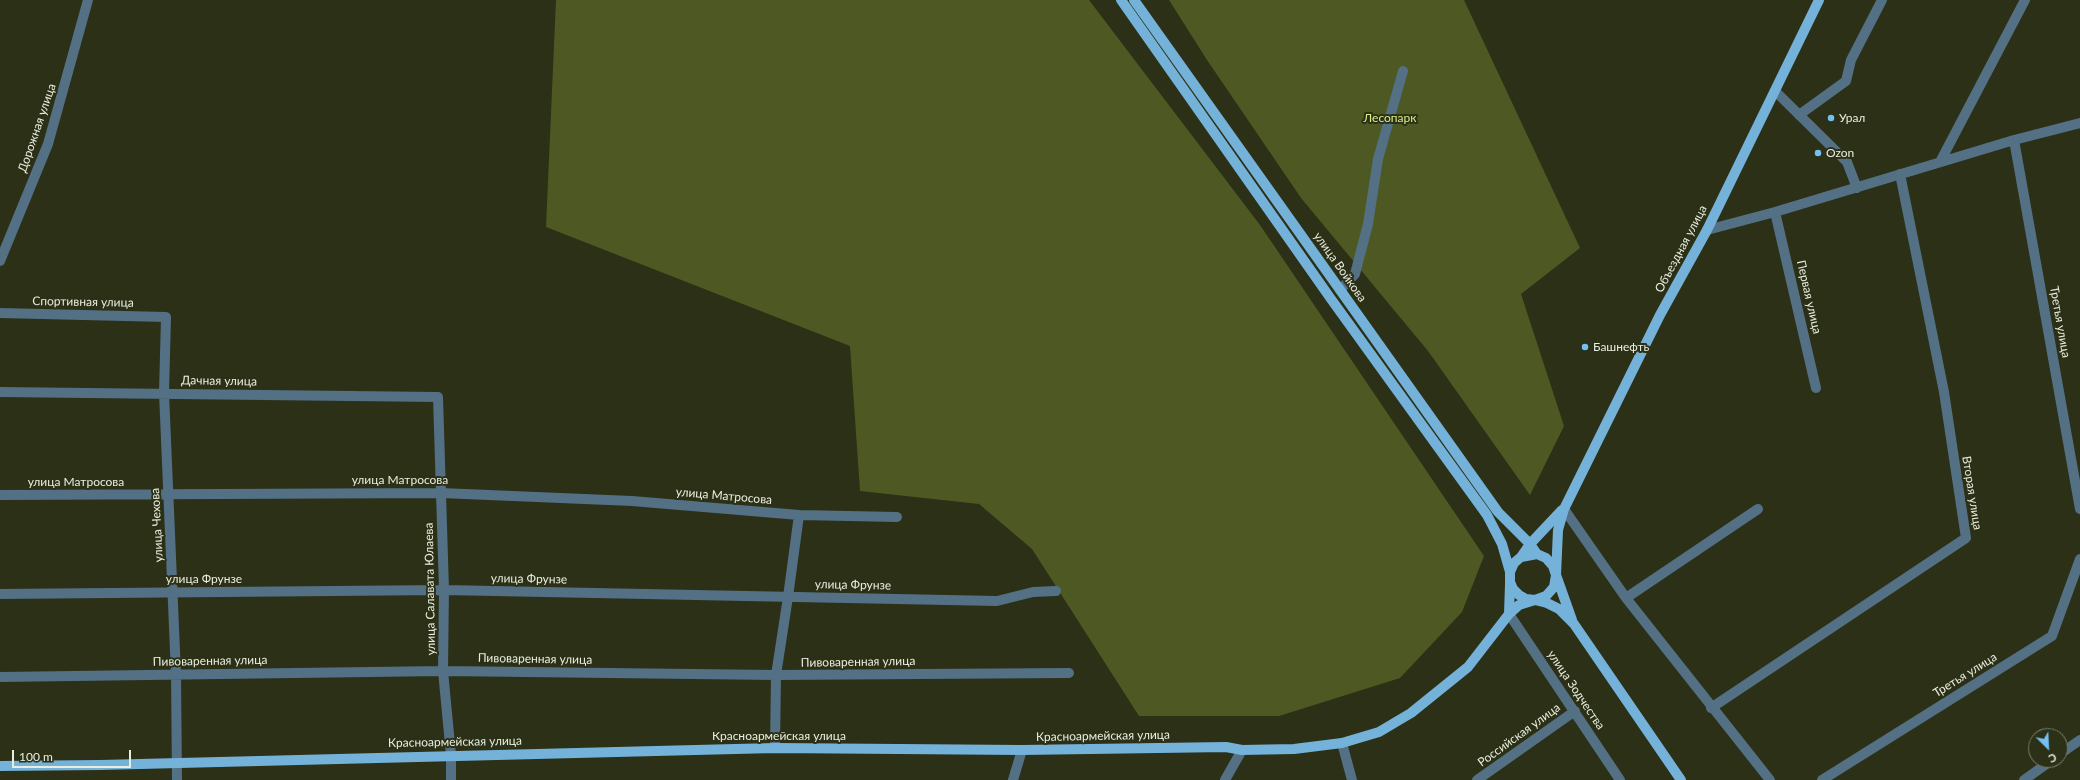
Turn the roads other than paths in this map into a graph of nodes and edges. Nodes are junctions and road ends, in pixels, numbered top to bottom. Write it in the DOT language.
graph roads {
  1 [pos="88,0"];
  2 [pos="1121,0"];
  3 [pos="1134,0"];
  4 [pos="1819,0"];
  5 [pos="1882,0"];
  6 [pos="2025,0"];
  7 [pos="1403,71"];
  8 [pos="1775,91"];
  9 [pos="1799,115"];
  10 [pos="2080,123"];
  11 [pos="2014,140"];
  12 [pos="1940,162"];
  13 [pos="1900,174"];
  14 [pos="1857,188"];
  15 [pos="1775,212"];
  16 [pos="1707,230"];
  17 [pos="0,261"];
  18 [pos="1340,290"];
  19 [pos="0,313"];
  20 [pos="166,317"];
  21 [pos="1816,388"];
  22 [pos="0,392"];
  23 [pos="164,393"];
  24 [pos="438,397"];
  25 [pos="441,493"];
  26 [pos="0,495"];
  27 [pos="168,495"];
  28 [pos="1564,509"];
  29 [pos="1758,509"];
  30 [pos="2080,509"];
  31 [pos="799,515"];
  32 [pos="897,517"];
  33 [pos="1530,544"];
  34 [pos="1537,554"];
  35 [pos="1521,557"];
  36 [pos="2080,559"];
  37 [pos="1556,575"];
  38 [pos="1510,577"];
  39 [pos="444,590"];
  40 [pos="1056,591"];
  41 [pos="173,592"];
  42 [pos="0,594"];
  43 [pos="788,597"];
  44 [pos="1626,598"];
  45 [pos="1534,600"];
  46 [pos="1509,614"];
  47 [pos="1574,624"];
  48 [pos="443,671"];
  49 [pos="1069,673"];
  50 [pos="176,674"];
  51 [pos="776,675"];
  52 [pos="0,677"];
  53 [pos="1711,708"];
  54 [pos="1575,711"];
  55 [pos="2080,740"];
  56 [pos="1342,743"];
  57 [pos="775,748"];
  58 [pos="2068,748"];
  59 [pos="1022,750"];
  60 [pos="1242,750"];
  61 [pos="451,756"];
  62 [pos="176,762"];
  63 [pos="0,766"];
  64 [pos="2041,768"];
  65 [pos="177,780"];
  66 [pos="450,780"];
  67 [pos="1013,780"];
  68 [pos="1225,780"];
  69 [pos="1352,780"];
  70 [pos="1478,780"];
  71 [pos="1620,780"];
  72 [pos="1681,780"];
  73 [pos="1770,780"];
  74 [pos="1822,780"];
  75 [pos="2024,780"];
  1 -- 17 [label="street, Дорожная улица"];
  2 -- 38 [label="main road, улица Войкова"];
  3 -- 18 [label="main road, улица Войкова"];
  4 -- 8 [label="main road, Объездная улица"];
  5 -- 9 [label="street"];
  6 -- 12 [label="street"];
  7 -- 18 [label="street"];
  8 -- 9 [label="street"];
  8 -- 16 [label="main road, Объездная улица"];
  9 -- 14 [label="street"];
  10 -- 11 [label="street"];
  11 -- 12 [label="street"];
  11 -- 30 [label="street, Третья улица"];
  12 -- 13 [label="street"];
  13 -- 14 [label="street"];
  13 -- 53 [label="street, Вторая улица"];
  14 -- 15 [label="street"];
  15 -- 16 [label="street"];
  15 -- 21 [label="street, Первая улица"];
  16 -- 28 [label="main road, Объездная улица"];
  18 -- 33 [label="main road, улица Войкова"];
  19 -- 20 [label="street, Спортивная улица"];
  20 -- 23 [label="street, улица Чехова"];
  22 -- 23 [label="street, Дачная улица"];
  23 -- 24 [label="street, Дачная улица"];
  23 -- 27 [label="street, улица Чехова"];
  24 -- 25 [label="street, улица Салавата Юлаева"];
  25 -- 27 [label="street, улица Матросова"];
  25 -- 31 [label="street, улица Матросова"];
  25 -- 39 [label="street, улица Салавата Юлаева"];
  26 -- 27 [label="street, улица Матросова"];
  27 -- 41 [label="street, улица Чехова"];
  28 -- 33 [label="main road"];
  28 -- 37 [label="main road"];
  28 -- 44 [label="street"];
  29 -- 44 [label="street"];
  31 -- 32 [label="street, улица Матросова"];
  31 -- 43 [label="street"];
  33 -- 34 [label="main road, улица Войкова"];
  33 -- 35 [label="main road"];
  34 -- 35 [label="main road"];
  34 -- 37 [label="main road"];
  35 -- 38 [label="main road"];
  36 -- 74 [label="street, Третья улица"];
  37 -- 45 [label="main road"];
  37 -- 47 [label="main road"];
  38 -- 45 [label="main road"];
  38 -- 46 [label="main road"];
  39 -- 41 [label="street, улица Фрунзе"];
  39 -- 43 [label="street, улица Фрунзе"];
  39 -- 48 [label="street, улица Салавата Юлаева"];
  40 -- 43 [label="street, улица Фрунзе"];
  41 -- 42 [label="street, улица Фрунзе"];
  41 -- 50 [label="street, улица Чехова"];
  43 -- 51 [label="street"];
  44 -- 53 [label="street"];
  45 -- 46 [label="main road, Красноармейская улица"];
  45 -- 47 [label="main road"];
  46 -- 54 [label="street, улица Зодчества"];
  46 -- 56 [label="main road, Красноармейская улица"];
  47 -- 72 [label="main road"];
  48 -- 50 [label="street, Пивоваренная улица"];
  48 -- 51 [label="street, Пивоваренная улица"];
  48 -- 61 [label="street, улица Салавата Юлаева"];
  49 -- 51 [label="street, Пивоваренная улица"];
  50 -- 52 [label="street, Пивоваренная улица"];
  50 -- 62 [label="street, улица Чехова"];
  51 -- 57 [label="street"];
  53 -- 73 [label="street"];
  54 -- 70 [label="street, Российская улица"];
  54 -- 71 [label="street, улица Зодчества"];
  55 -- 58 [label="street"];
  56 -- 60 [label="main road, Красноармейская улица"];
  56 -- 69 [label="street"];
  57 -- 59 [label="main road, Красноармейская улица"];
  57 -- 61 [label="main road, Красноармейская улица"];
  59 -- 60 [label="main road, Красноармейская улица"];
  59 -- 67 [label="street"];
  60 -- 68 [label="street"];
  61 -- 62 [label="main road, Красноармейская улица"];
  61 -- 66 [label="street, улица Салавата Юлаева"];
  62 -- 63 [label="main road, Красноармейская улица"];
  62 -- 65 [label="street, улица Чехова"];
  64 -- 75 [label="street"];
}
